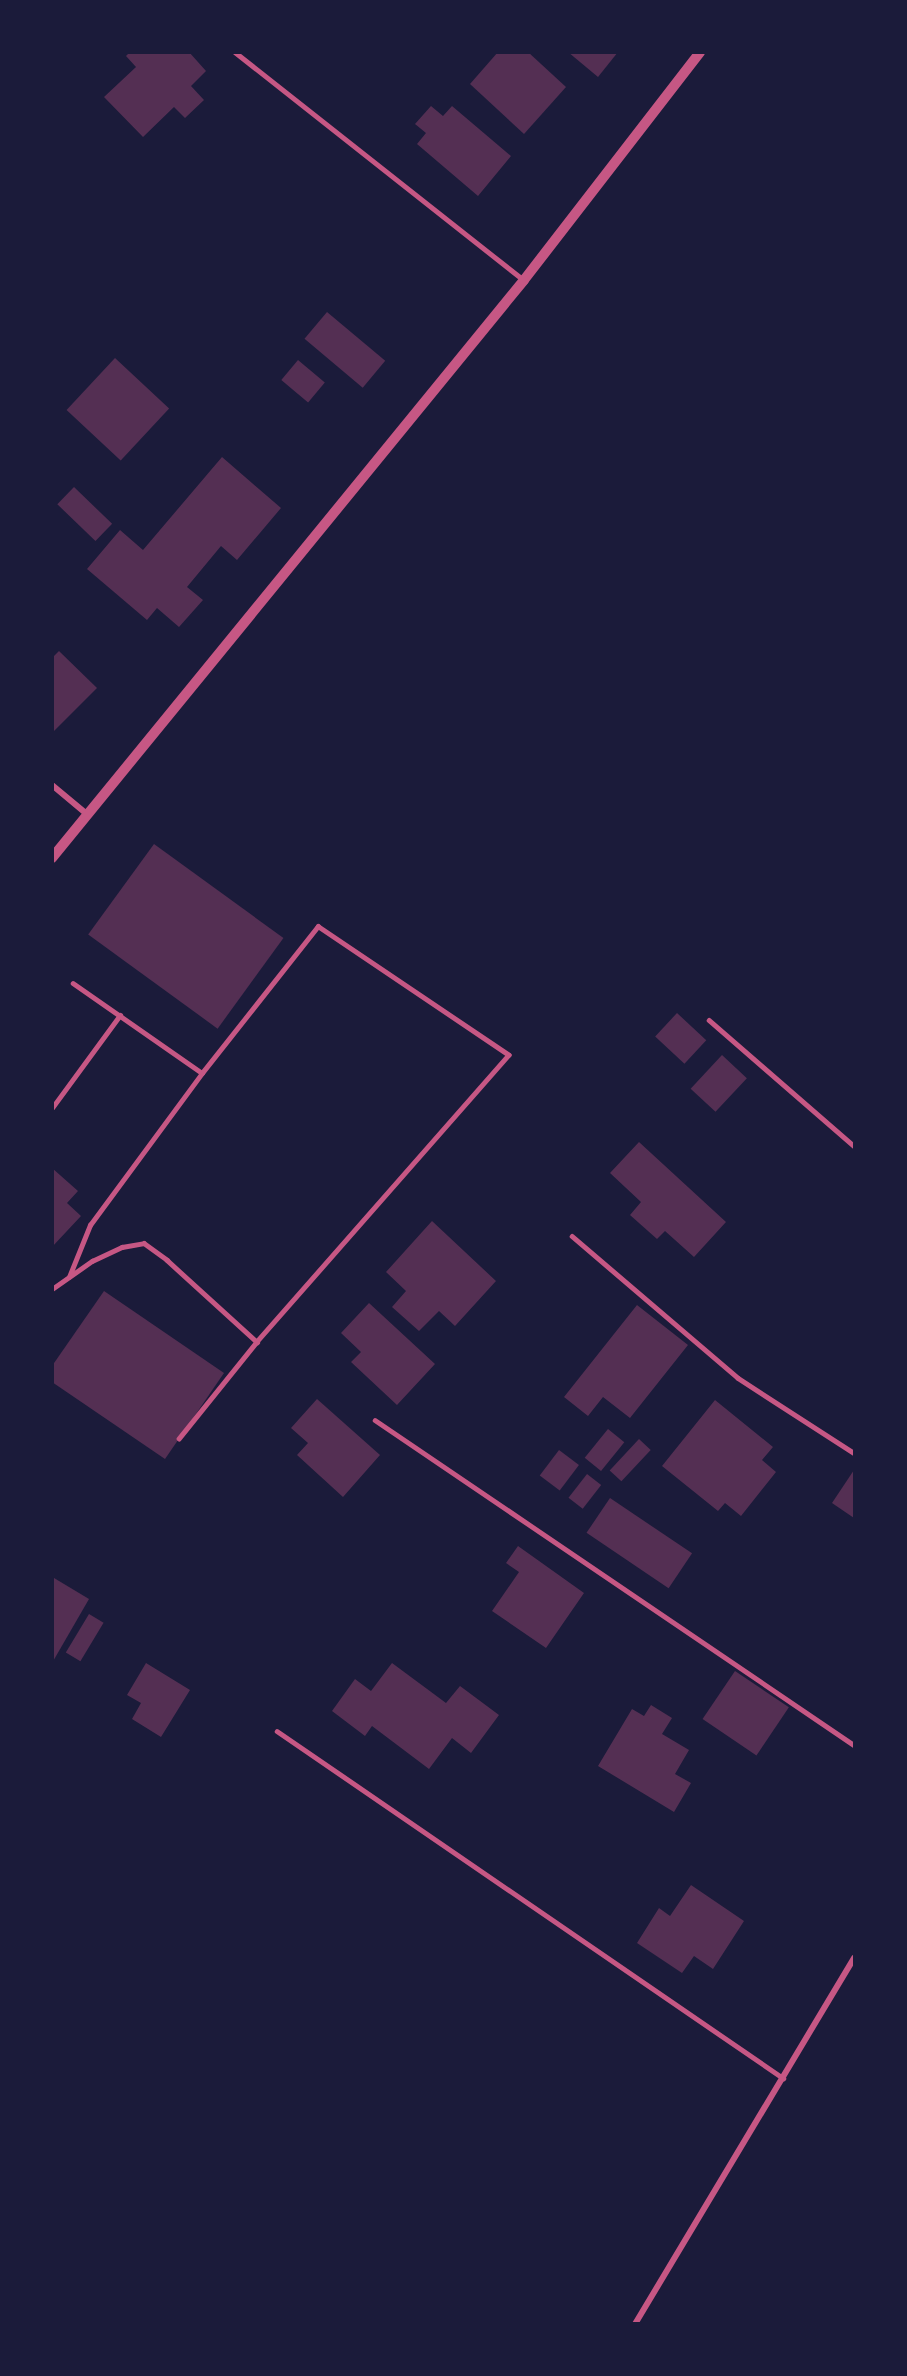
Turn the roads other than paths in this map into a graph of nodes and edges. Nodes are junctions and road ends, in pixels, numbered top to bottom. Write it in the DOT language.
graph roads {
  1 [pos="235,52"];
  2 [pos="700,52"];
  3 [pos="524,280"];
  4 [pos="52,785"];
  5 [pos="88,815"];
  6 [pos="52,858"];
  7 [pos="73,983"];
  8 [pos="120,1015"];
  9 [pos="709,1020"];
  10 [pos="202,1073"];
  11 [pos="52,1108"];
  12 [pos="855,1146"];
  13 [pos="572,1236"];
  14 [pos="69,1277"];
  15 [pos="52,1289"];
  16 [pos="257,1342"];
  17 [pos="375,1420"];
  18 [pos="179,1438"];
  19 [pos="855,1453"];
  20 [pos="277,1731"];
  21 [pos="855,1745"];
  22 [pos="855,1958"];
  23 [pos="783,2078"];
  24 [pos="635,2324"];
  1 -- 3 [label="lane"];
  2 -- 3 [label="street"];
  3 -- 5 [label="street"];
  4 -- 5 [label="street"];
  5 -- 6 [label="street"];
  7 -- 8 [label="lane"];
  8 -- 10 [label="lane"];
  8 -- 11 [label="lane"];
  9 -- 12 [label="lane"];
  10 -- 14 [label="lane"];
  10 -- 16 [label="lane"];
  13 -- 19 [label="lane"];
  14 -- 15 [label="lane"];
  14 -- 16 [label="lane"];
  16 -- 18 [label="lane"];
  17 -- 21 [label="lane"];
  20 -- 23 [label="lane"];
  22 -- 23 [label="street"];
  23 -- 24 [label="street"];
}
